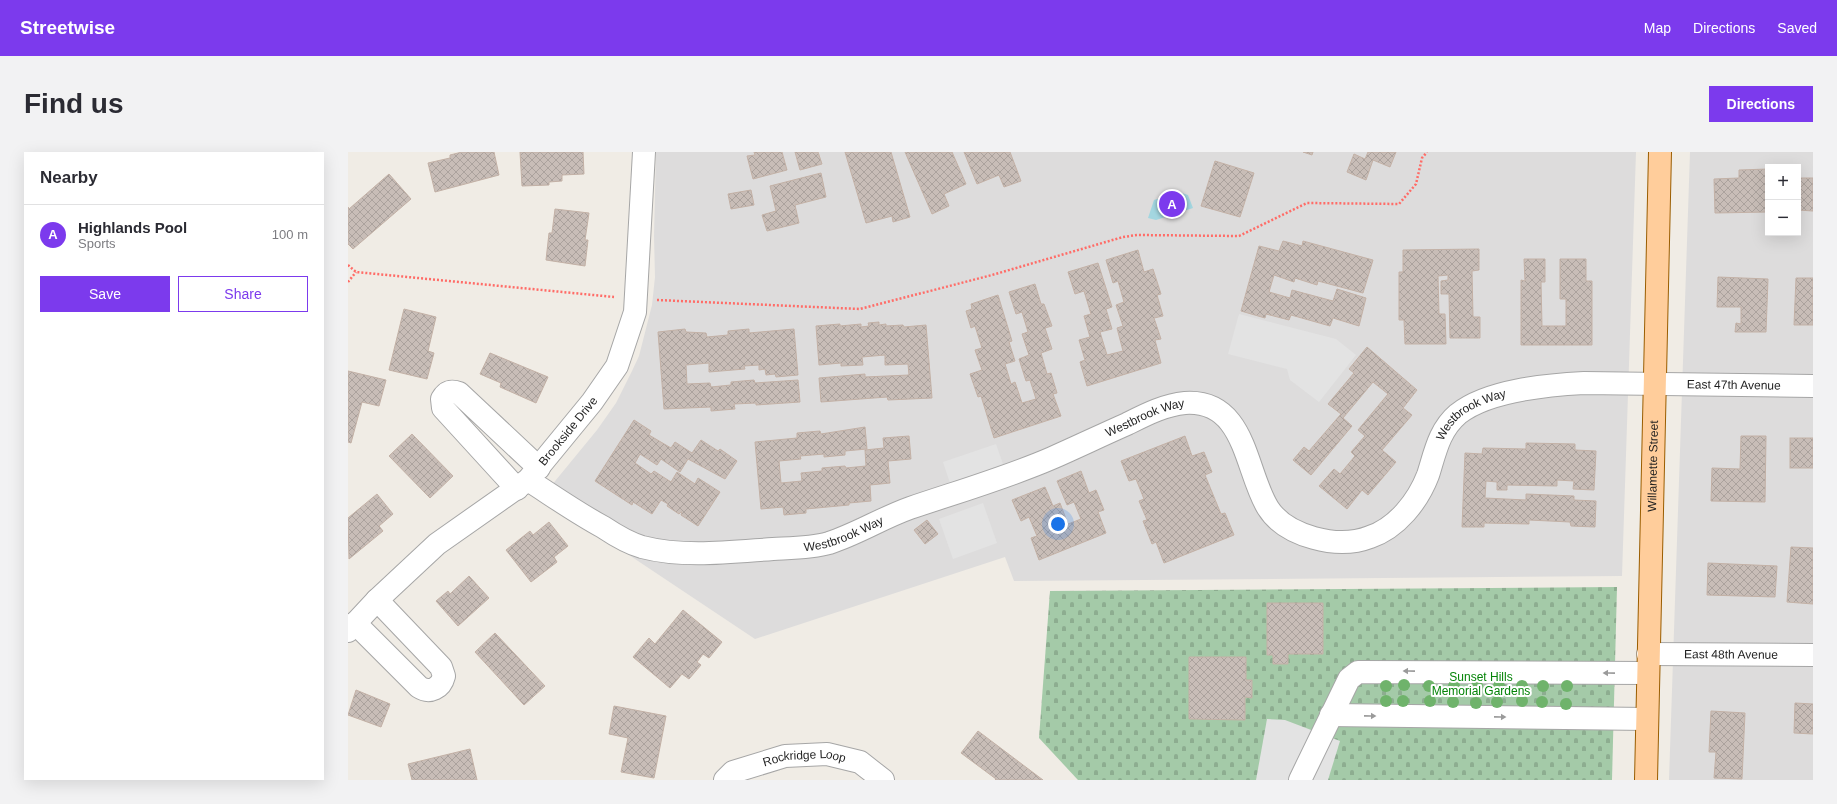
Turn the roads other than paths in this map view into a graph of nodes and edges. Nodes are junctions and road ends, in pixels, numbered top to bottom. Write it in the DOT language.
graph roads {
  1 [pos="644,152"];
  2 [pos="1660,152"];
  3 [pos="1655,383"];
  4 [pos="1813,386"];
  5 [pos="528,479"];
  6 [pos="377,600"];
  7 [pos="352,627"];
  8 [pos="1813,656"];
  9 [pos="1648,664"];
  10 [pos="1331,715"];
  11 [pos="1647,719"];
  12 [pos="725,780"];
  13 [pos="883,780"];
  14 [pos="1300,780"];
  15 [pos="1646,780"];
  1 -- 5 [label="street, Brookside Drive"];
  2 -- 3 [label="main road, Willamette Street"];
  3 -- 4 [label="street, East 47th Avenue"];
  3 -- 5 [label="street, Westbrook Way"];
  3 -- 9 [label="main road, Willamette Street"];
  5 -- 6 [label="street, Brookside Drive"];
  6 -- 7 [label="street, Brookside Drive"];
  6 -- 7 [label="street"];
  8 -- 9 [label="street, East 48th Avenue"];
  9 -- 10 [label="street, East 48th Avenue, one-way"];
  9 -- 11 [label="main road, Willamette Street"];
  10 -- 11 [label="street, one-way"];
  10 -- 14 [label="street, East 48th Avenue"];
  11 -- 15 [label="main road, Willamette Street"];
  12 -- 13 [label="street, Rockridge Loop"];
}
